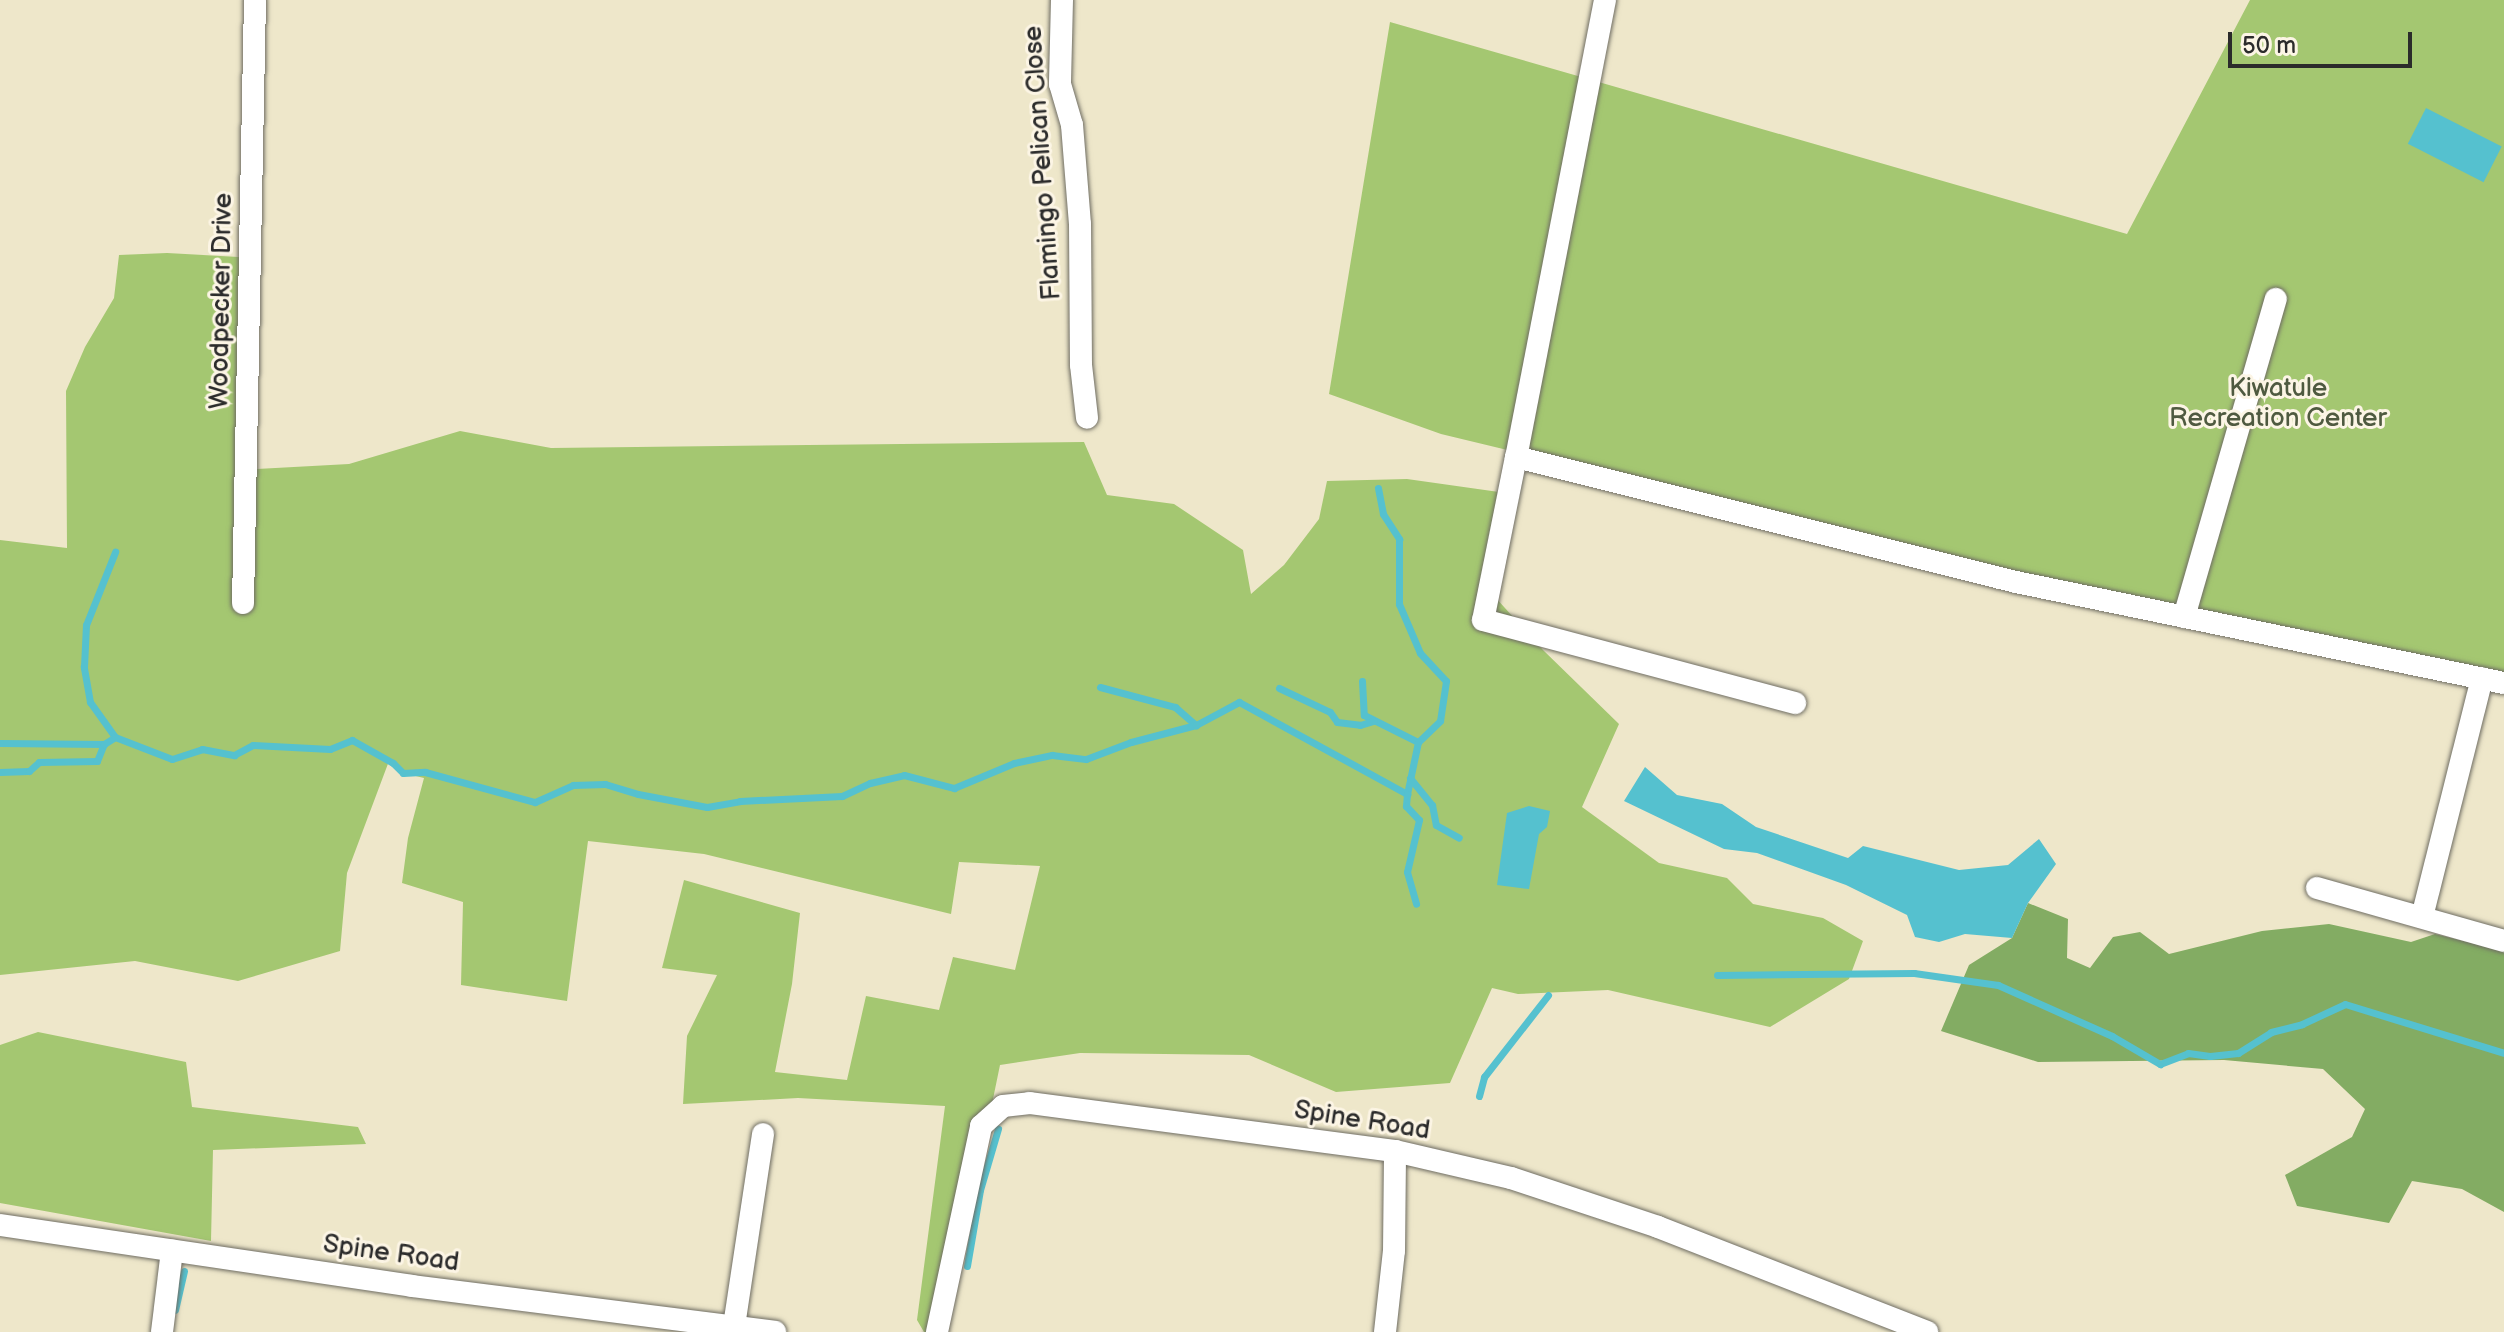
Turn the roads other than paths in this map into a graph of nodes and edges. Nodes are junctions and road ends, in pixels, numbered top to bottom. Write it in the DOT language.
graph roads {
  1 [pos="255,0"];
  2 [pos="1605,0"];
  3 [pos="1061,1"];
  4 [pos="2276,299"];
  5 [pos="1087,418"];
  6 [pos="1516,457"];
  7 [pos="243,603"];
  8 [pos="2184,617"];
  9 [pos="2493,680"];
  10 [pos="1795,703"];
  11 [pos="2317,888"];
  12 [pos="2422,917"];
  13 [pos="2504,941"];
  14 [pos="763,1134"];
  15 [pos="1395,1151"];
  16 [pos="0,1225"];
  17 [pos="172,1251"];
  18 [pos="734,1326"];
  19 [pos="162,1332"];
  20 [pos="775,1332"];
  21 [pos="937,1332"];
  22 [pos="1385,1332"];
  23 [pos="1927,1332"];
  1 -- 7 [label="street, Woodpecker Drive"];
  2 -- 6 [label="street"];
  3 -- 5 [label="street, Flamingo Pelican Close"];
  4 -- 8 [label="street"];
  6 -- 8 [label="street"];
  6 -- 10 [label="street"];
  8 -- 9 [label="street"];
  9 -- 12 [label="street"];
  11 -- 12 [label="street"];
  12 -- 13 [label="street"];
  14 -- 18 [label="street"];
  15 -- 21 [label="street, Spine Road"];
  15 -- 22 [label="street"];
  15 -- 23 [label="street, Spine Road"];
  16 -- 17 [label="street, Spine Road"];
  17 -- 18 [label="street, Spine Road"];
  17 -- 19 [label="street"];
  18 -- 20 [label="street, Spine Road"];
}
